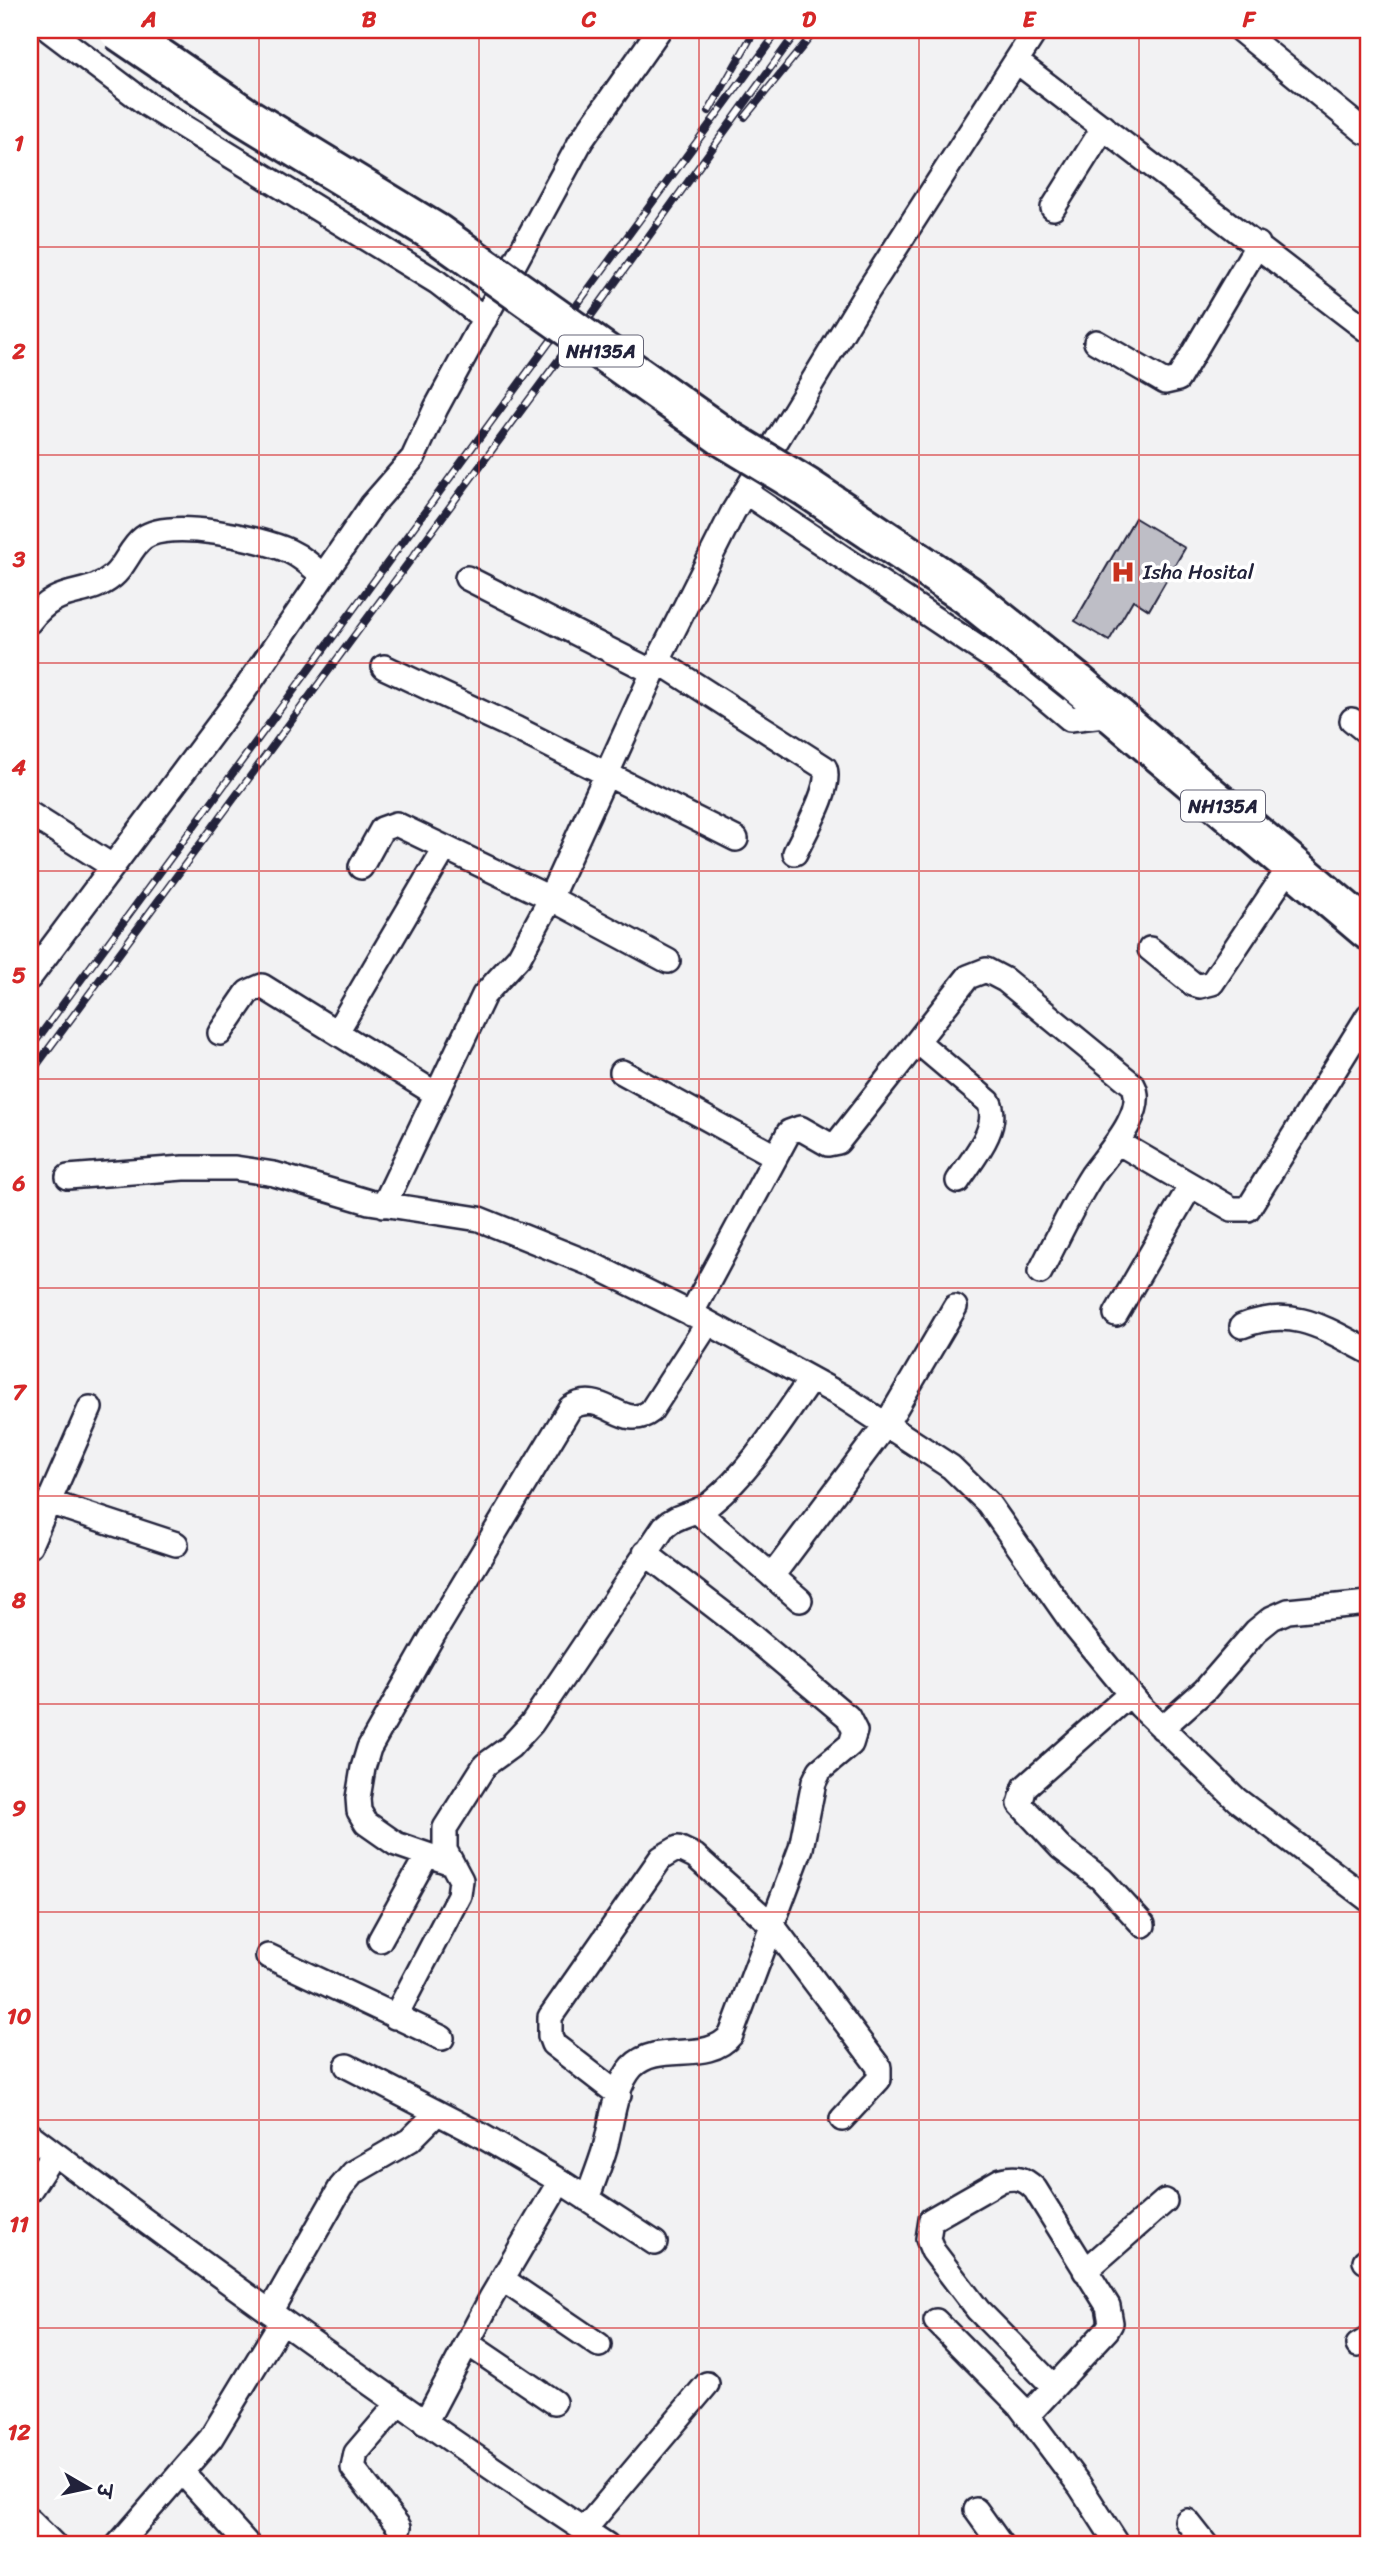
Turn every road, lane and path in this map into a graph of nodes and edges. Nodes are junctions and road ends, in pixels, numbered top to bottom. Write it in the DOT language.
graph roads {
  1 [pos="49,30"];
  2 [pos="118,30"];
  3 [pos="659,30"];
  4 [pos="1037,30"];
  5 [pos="1240,30"];
  6 [pos="1016,61"];
  7 [pos="1104,127"];
  8 [pos="1365,132"];
  9 [pos="1053,208"];
  10 [pos="1258,244"];
  11 [pos="485,319"];
  12 [pos="1368,331"];
  13 [pos="1096,342"];
  14 [pos="745,492"];
  15 [pos="323,576"];
  16 [pos="467,578"];
  17 [pos="30,621"];
  18 [pos="384,667"];
  19 [pos="655,667"];
  20 [pos="1113,714"];
  21 [pos="607,775"];
  22 [pos="30,814"];
  23 [pos="736,839"];
  24 [pos="445,848"];
  25 [pos="795,853"];
  26 [pos="1291,865"];
  27 [pos="112,866"];
  28 [pos="361,867"];
  29 [pos="550,898"];
  30 [pos="1368,930"];
  31 [pos="1150,949"];
  32 [pos="668,961"];
  33 [pos="30,977"];
  34 [pos="1368,1016"];
  35 [pos="338,1030"];
  36 [pos="220,1033"];
  37 [pos="918,1042"];
  38 [pos="622,1072"];
  39 [pos="436,1094"];
  40 [pos="1119,1143"];
  41 [pos="775,1156"];
  42 [pos="68,1177"];
  43 [pos="958,1181"];
  44 [pos="1191,1185"];
  45 [pos="384,1205"];
  46 [pos="1040,1272"];
  47 [pos="956,1307"];
  48 [pos="1116,1314"];
  49 [pos="699,1318"];
  50 [pos="1242,1326"];
  51 [pos="1368,1350"];
  52 [pos="811,1379"];
  53 [pos="90,1408"];
  54 [pos="887,1423"];
  55 [pos="48,1502"];
  56 [pos="697,1511"];
  57 [pos="176,1544"];
  58 [pos="30,1545"];
  59 [pos="645,1553"];
  60 [pos="772,1576"];
  61 [pos="800,1600"];
  62 [pos="1368,1603"];
  63 [pos="1129,1694"];
  64 [pos="1162,1728"];
  65 [pos="427,1855"];
  66 [pos="452,1863"];
  67 [pos="1368,1899"];
  68 [pos="1143,1925"];
  69 [pos="773,1926"];
  70 [pos="380,1940"];
  71 [pos="268,1956"];
  72 [pos="395,2017"];
  73 [pos="442,2038"];
  74 [pos="347,2066"];
  75 [pos="619,2095"];
  76 [pos="437,2112"];
  77 [pos="842,2119"];
  78 [pos="30,2135"];
  79 [pos="54,2154"];
  80 [pos="560,2181"];
  81 [pos="30,2190"];
  82 [pos="587,2199"];
  83 [pos="1165,2201"];
  84 [pos="655,2243"];
  85 [pos="1086,2270"];
  86 [pos="502,2279"];
  87 [pos="276,2317"];
  88 [pos="936,2321"];
  89 [pos="467,2343"];
  90 [pos="599,2345"];
  91 [pos="706,2384"];
  92 [pos="1054,2387"];
  93 [pos="554,2402"];
  94 [pos="398,2404"];
  95 [pos="1027,2416"];
  96 [pos="425,2423"];
  97 [pos="183,2473"];
  98 [pos="976,2510"];
  99 [pos="30,2521"];
  100 [pos="1186,2521"];
  101 [pos="399,2527"];
  102 [pos="576,2534"];
  103 [pos="54,2545"];
  104 [pos="118,2545"];
  105 [pos="248,2545"];
  106 [pos="607,2545"];
  107 [pos="1001,2545"];
  108 [pos="1118,2545"];
  109 [pos="1206,2545"];
  1 -- 11 [label="street"];
  2 -- 20 [label="highway, NH135A, bridge"];
  3 -- 11 [label="street"];
  4 -- 6 [label="street"];
  5 -- 8 [label="street"];
  6 -- 7 [label="street"];
  6 -- 14 [label="street"];
  7 -- 9 [label="street"];
  7 -- 10 [label="street"];
  10 -- 12 [label="street"];
  10 -- 13 [label="street"];
  11 -- 15 [label="street"];
  14 -- 19 [label="street"];
  14 -- 20 [label="street"];
  15 -- 17 [label="street"];
  15 -- 27 [label="street"];
  16 -- 19 [label="street"];
  18 -- 21 [label="street"];
  19 -- 21 [label="street"];
  19 -- 25 [label="street"];
  20 -- 26 [label="highway, NH135A"];
  21 -- 23 [label="street"];
  21 -- 29 [label="street"];
  22 -- 27 [label="street"];
  24 -- 28 [label="street"];
  24 -- 29 [label="street"];
  24 -- 35 [label="street"];
  26 -- 30 [label="highway, NH135A"];
  26 -- 31 [label="street"];
  27 -- 33 [label="street"];
  29 -- 32 [label="street"];
  29 -- 39 [label="street"];
  34 -- 44 [label="street"];
  35 -- 36 [label="street"];
  35 -- 39 [label="street"];
  37 -- 40 [label="street"];
  37 -- 41 [label="street"];
  37 -- 43 [label="street"];
  38 -- 41 [label="street"];
  39 -- 45 [label="street"];
  40 -- 44 [label="street"];
  40 -- 46 [label="street"];
  41 -- 49 [label="street"];
  42 -- 45 [label="street"];
  44 -- 48 [label="street"];
  45 -- 49 [label="street"];
  47 -- 54 [label="street"];
  49 -- 52 [label="street"];
  49 -- 65 [label="street"];
  50 -- 51 [label="street"];
  52 -- 54 [label="street"];
  52 -- 56 [label="street"];
  53 -- 55 [label="street"];
  54 -- 60 [label="street"];
  54 -- 63 [label="street"];
  55 -- 57 [label="street"];
  55 -- 58 [label="street"];
  56 -- 59 [label="street"];
  56 -- 60 [label="street"];
  59 -- 66 [label="street"];
  59 -- 69 [label="street"];
  60 -- 61 [label="street"];
  62 -- 64 [label="street"];
  63 -- 64 [label="street"];
  63 -- 68 [label="street"];
  64 -- 67 [label="street"];
  65 -- 66 [label="street"];
  65 -- 70 [label="street"];
  66 -- 72 [label="street"];
  69 -- 75 [label="street"];
  69 -- 75 [label="street"];
  69 -- 77 [label="street"];
  71 -- 72 [label="street"];
  72 -- 73 [label="street"];
  74 -- 76 [label="street"];
  75 -- 82 [label="street"];
  76 -- 80 [label="street"];
  76 -- 87 [label="street"];
  78 -- 79 [label="street"];
  79 -- 81 [label="street"];
  79 -- 87 [label="street"];
  80 -- 82 [label="street"];
  80 -- 86 [label="street"];
  82 -- 84 [label="street"];
  83 -- 85 [label="street"];
  85 -- 92 [label="street"];
  85 -- 92 [label="street"];
  86 -- 89 [label="street"];
  86 -- 90 [label="street"];
  87 -- 94 [label="street"];
  87 -- 97 [label="street"];
  88 -- 95 [label="street"];
  89 -- 93 [label="street"];
  89 -- 96 [label="street"];
  91 -- 102 [label="street"];
  92 -- 95 [label="street"];
  94 -- 96 [label="street"];
  94 -- 101 [label="street"];
  95 -- 108 [label="street"];
  96 -- 102 [label="street"];
  97 -- 104 [label="street"];
  97 -- 105 [label="street"];
  98 -- 107 [label="street"];
  99 -- 103 [label="street"];
  100 -- 109 [label="street"];
  102 -- 106 [label="street"];
}
